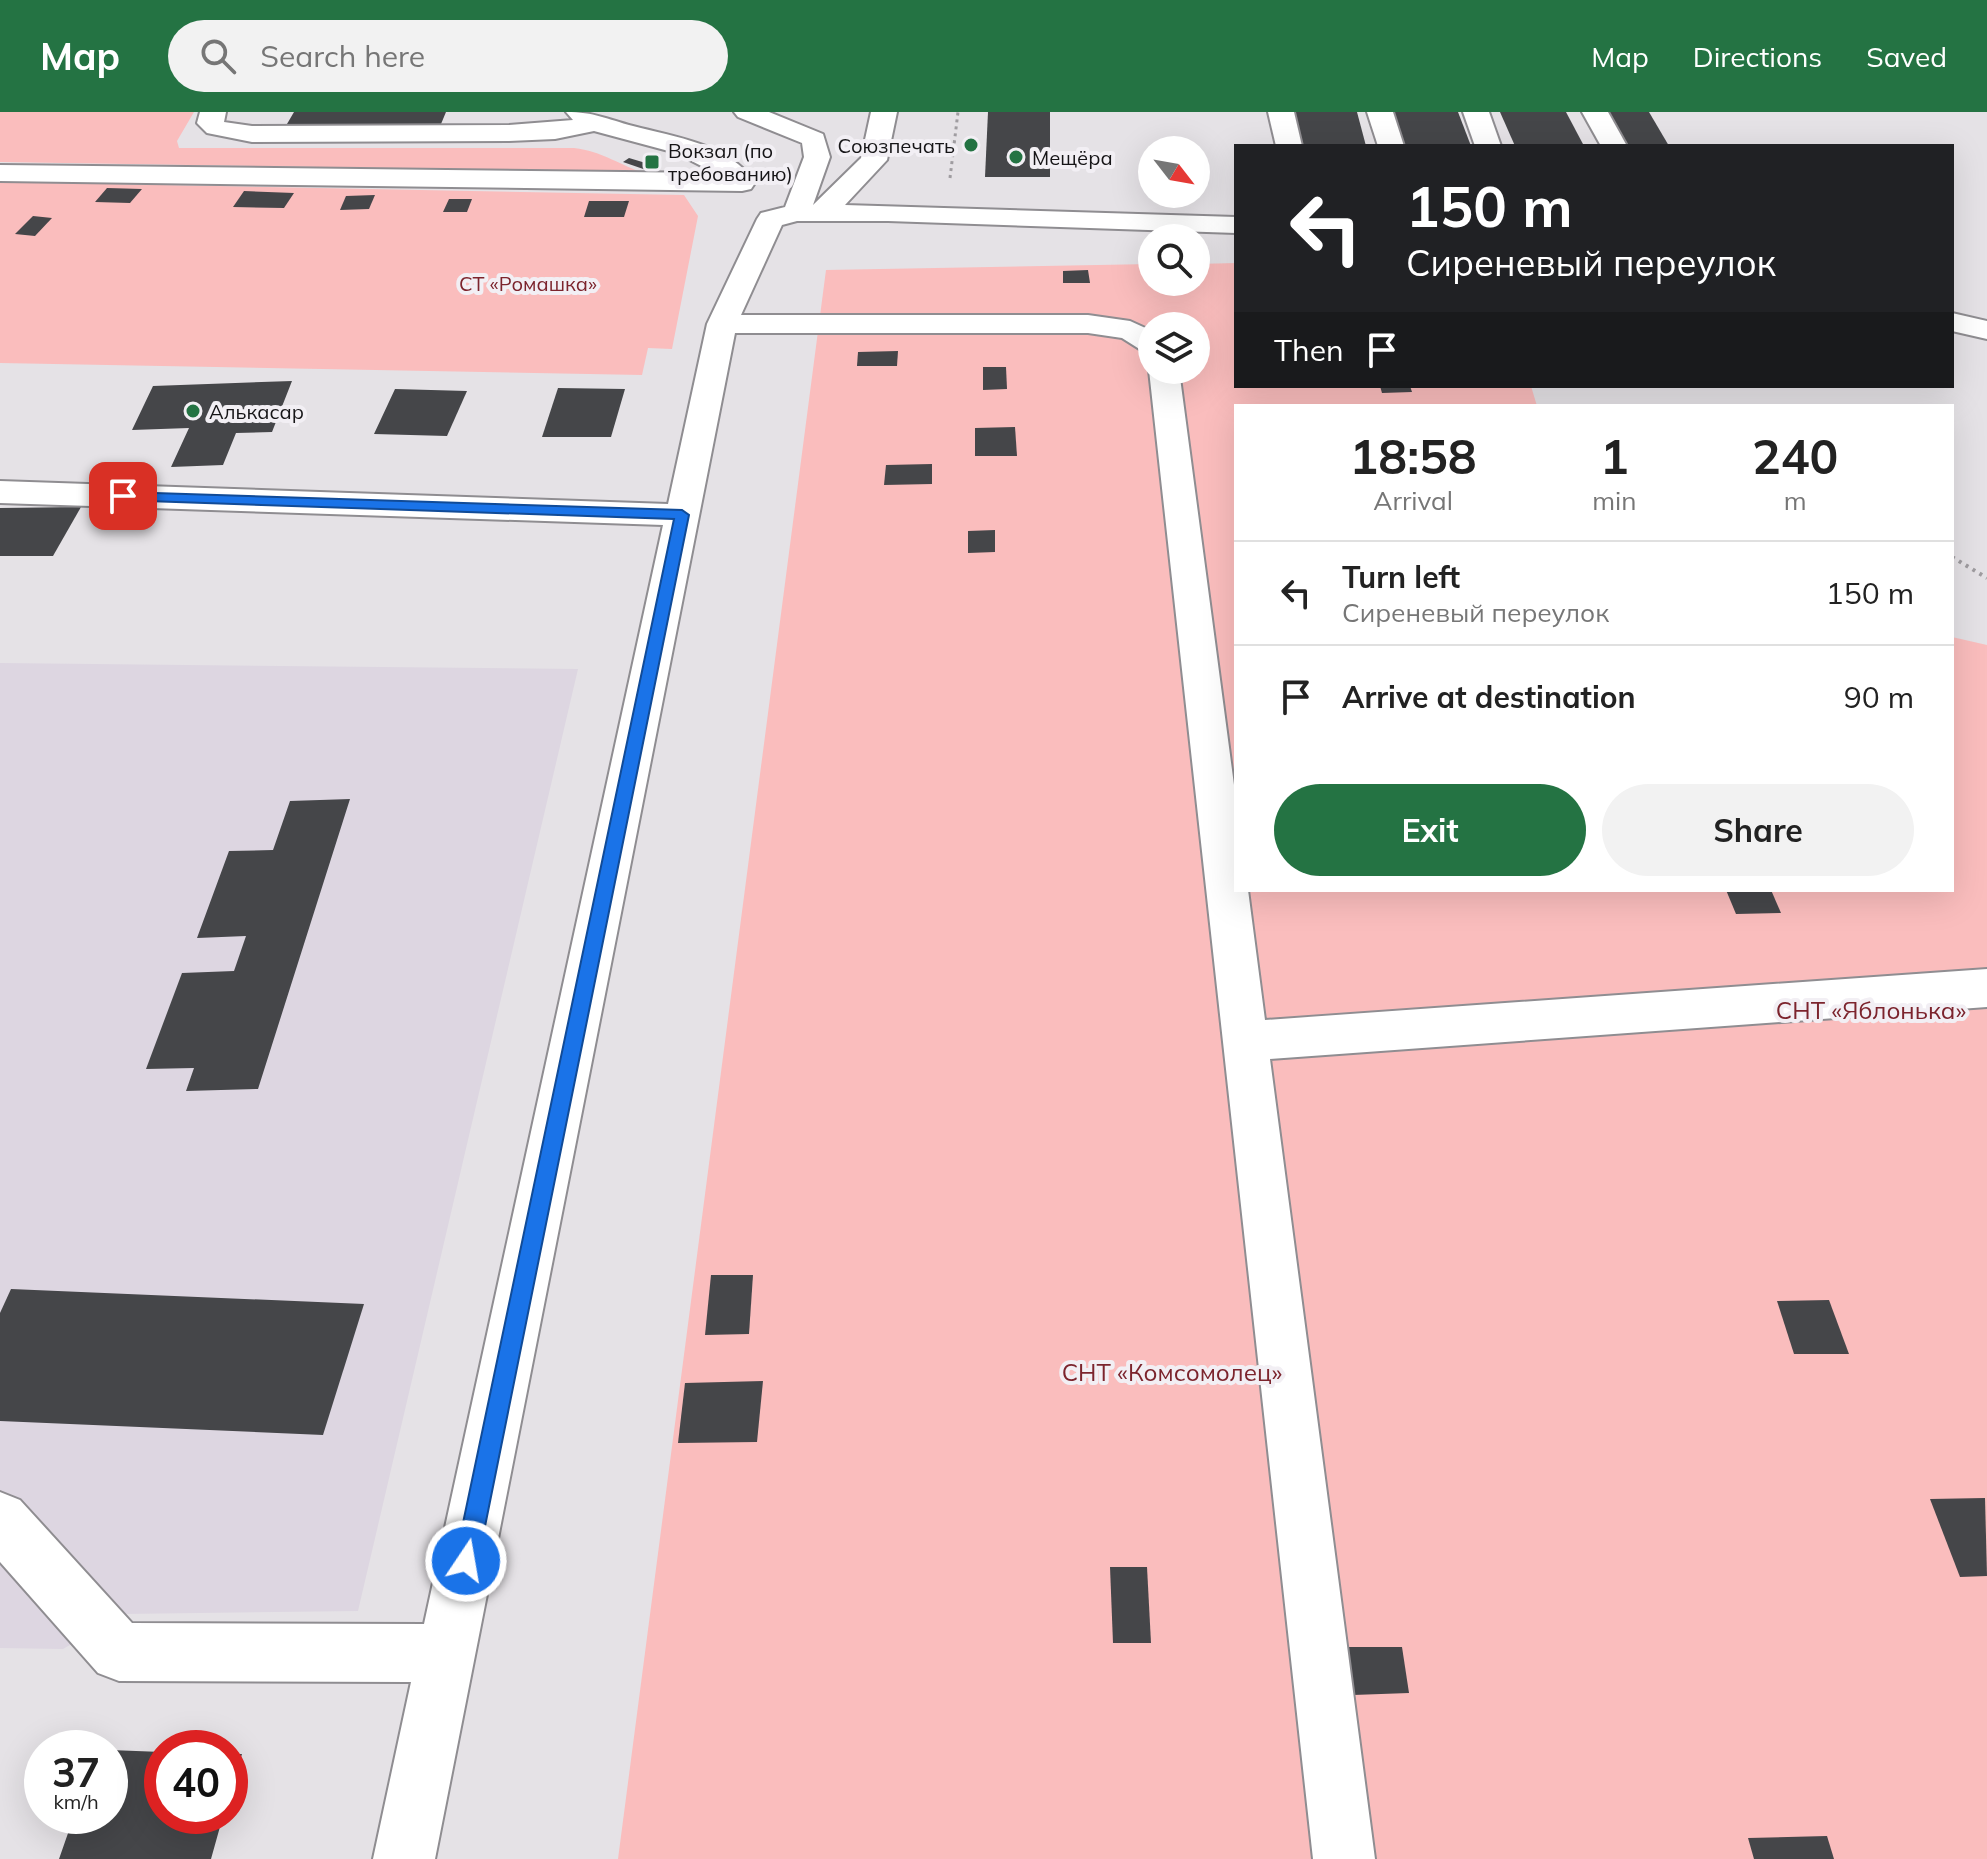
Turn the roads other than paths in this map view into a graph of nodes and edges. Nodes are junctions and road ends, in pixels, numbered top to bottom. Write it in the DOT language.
graph roads {
  1 [pos="213,112"];
  2 [pos="747,112"];
  3 [pos="817,112"];
  4 [pos="884,112"];
  5 [pos="1281,112"];
  6 [pos="1380,112"];
  7 [pos="1476,112"];
  8 [pos="1595,112"];
  9 [pos="588,118"];
  10 [pos="466,122"];
  11 [pos="814,139"];
  12 [pos="1289,144"];
  13 [pos="1390,144"];
  14 [pos="1487,144"];
  15 [pos="1613,144"];
  16 [pos="0,173"];
  17 [pos="741,181"];
  18 [pos="797,215"];
  19 [pos="1234,225"];
  20 [pos="1954,322"];
  21 [pos="722,324"];
  22 [pos="1987,330"];
  23 [pos="1138,335"];
  24 [pos="1166,384"];
  25 [pos="0,492"];
  26 [pos="682,515"];
  27 [pos="1982,1001"];
  28 [pos="1244,1041"];
  29 [pos="0,1520"];
  30 [pos="447,1653"];
  31 [pos="404,1859"];
  32 [pos="1344,1859"];
  1 -- 10 [label="street"];
  2 -- 11 [label="street"];
  3 -- 11 [label="street"];
  4 -- 18 [label="street"];
  5 -- 12 [label="street"];
  6 -- 13 [label="street"];
  7 -- 14 [label="street"];
  8 -- 15 [label="street"];
  9 -- 10 [label="street"];
  9 -- 17 [label="street"];
  11 -- 18 [label="street"];
  16 -- 17 [label="street"];
  17 -- 18 [label="street"];
  18 -- 19 [label="street"];
  18 -- 21 [label="street"];
  20 -- 22 [label="street"];
  21 -- 23 [label="street"];
  21 -- 26 [label="street"];
  24 -- 28 [label="street"];
  25 -- 26 [label="street"];
  26 -- 30 [label="street"];
  27 -- 28 [label="street"];
  28 -- 32 [label="street"];
  29 -- 30 [label="street"];
  30 -- 31 [label="street"];
}
